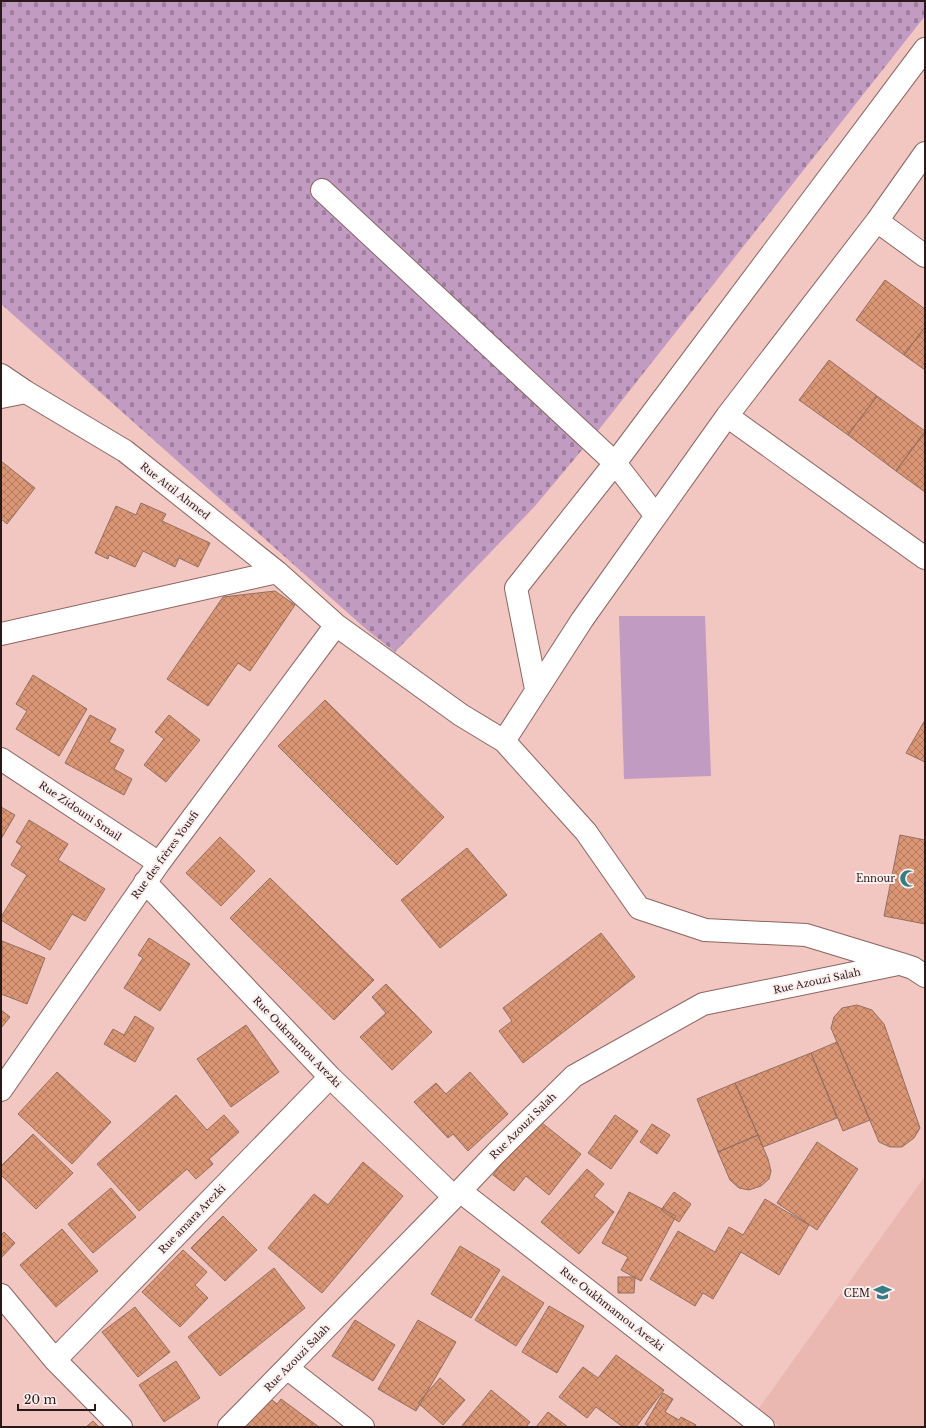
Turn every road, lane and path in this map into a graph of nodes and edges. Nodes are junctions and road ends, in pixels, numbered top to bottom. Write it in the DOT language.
graph roads {
  1 [pos="925,50"];
  2 [pos="925,153"];
  3 [pos="322,190"];
  4 [pos="877,221"];
  5 [pos="925,256"];
  6 [pos="1,375"];
  7 [pos="26,392"];
  8 [pos="1,397"];
  9 [pos="727,416"];
  10 [pos="615,463"];
  11 [pos="656,516"];
  12 [pos="925,558"];
  13 [pos="277,572"];
  14 [pos="336,625"];
  15 [pos="1,634"];
  16 [pos="536,689"];
  17 [pos="504,741"];
  18 [pos="1,759"];
  19 [pos="159,863"];
  20 [pos="146,882"];
  21 [pos="901,964"];
  22 [pos="925,976"];
  23 [pos="330,1077"];
  24 [pos="1,1090"];
  25 [pos="457,1194"];
  26 [pos="1,1295"];
  27 [pos="54,1360"];
  28 [pos="287,1368"];
  29 [pos="121,1427"];
  30 [pos="229,1427"];
  31 [pos="363,1427"];
  32 [pos="763,1427"];
  1 -- 10 [label="street"];
  2 -- 4 [label="street"];
  3 -- 10 [label="street"];
  4 -- 5 [label="street"];
  4 -- 9 [label="street"];
  6 -- 7 [label="street, Rue Attil Ahmed"];
  7 -- 8 [label="street"];
  7 -- 13 [label="street, Rue Attil Ahmed"];
  9 -- 11 [label="street"];
  9 -- 12 [label="street"];
  10 -- 11 [label="street"];
  10 -- 16 [label="street"];
  11 -- 16 [label="street"];
  13 -- 14 [label="street, Rue Attil Ahmed"];
  13 -- 15 [label="street"];
  14 -- 17 [label="street, Rue Attil Ahmed"];
  14 -- 19 [label="street, Rue des frères Yousfi"];
  16 -- 17 [label="street"];
  17 -- 21 [label="street, Rue Attil Ahmed"];
  18 -- 19 [label="street, Rue Zidouni Smail"];
  19 -- 20 [label="street, Rue des frères Yousfi"];
  20 -- 23 [label="street, Rue Oukmamou Arezki"];
  20 -- 24 [label="street, Rue des frères Yousfi"];
  21 -- 22 [label="street, Rue Attil Ahmed"];
  21 -- 25 [label="street, Rue Azouzi Salah"];
  23 -- 25 [label="street, Rue Oukmamou Arezki"];
  23 -- 27 [label="street, Rue amara Arezki"];
  25 -- 28 [label="street, Rue Azouzi Salah"];
  25 -- 32 [label="street, Rue Oukhmamou Arezki"];
  26 -- 27 [label="street"];
  27 -- 29 [label="street"];
  28 -- 30 [label="street, Rue Azouzi Salah"];
  28 -- 31 [label="street"];
}
